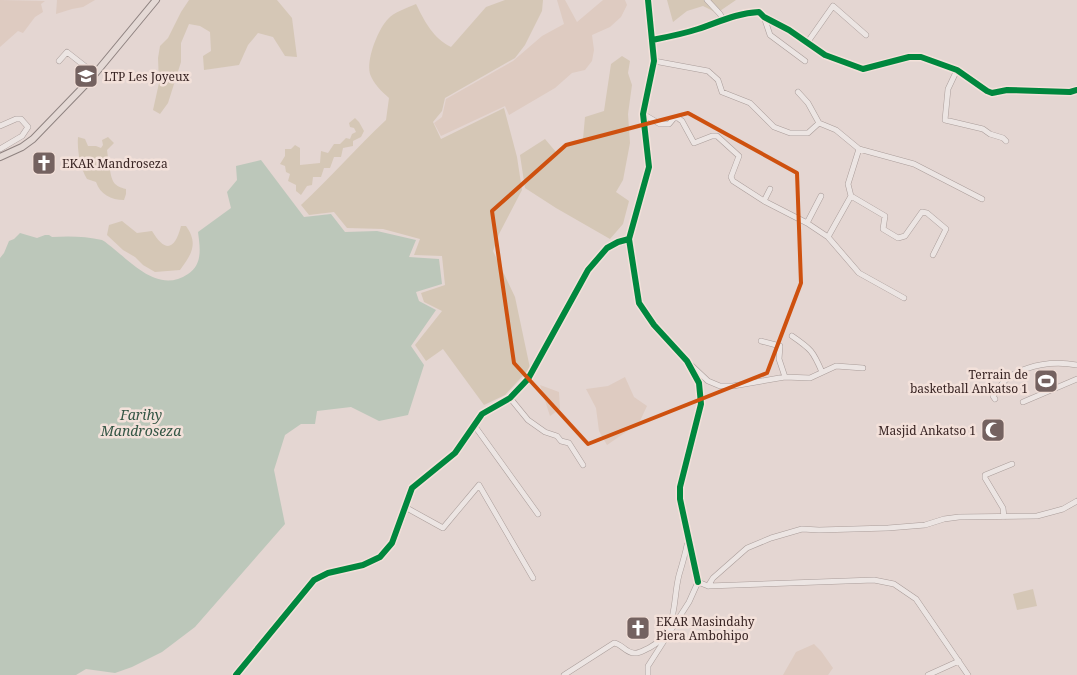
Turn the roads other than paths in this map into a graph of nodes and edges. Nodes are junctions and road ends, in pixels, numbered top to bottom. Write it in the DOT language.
graph roads {
  1 [pos="156,0"];
  2 [pos="648,0"];
  3 [pos="707,0"];
  4 [pos="764,17"];
  5 [pos="722,19"];
  6 [pos="866,35"];
  7 [pos="652,40"];
  8 [pos="806,43"];
  9 [pos="59,61"];
  10 [pos="654,61"];
  11 [pos="805,61"];
  12 [pos="957,70"];
  13 [pos="94,74"];
  14 [pos="1077,90"];
  15 [pos="798,92"];
  16 [pos="643,114"];
  17 [pos="819,123"];
  18 [pos="0,126"];
  19 [pos="1006,141"];
  20 [pos="0,149"];
  21 [pos="859,149"];
  22 [pos="0,157"];
  23 [pos="770,189"];
  24 [pos="821,196"];
  25 [pos="851,196"];
  26 [pos="982,199"];
  27 [pos="764,200"];
  28 [pos="807,223"];
  29 [pos="828,237"];
  30 [pos="629,239"];
  31 [pos="933,255"];
  32 [pos="904,298"];
  33 [pos="792,336"];
  34 [pos="761,341"];
  35 [pos="687,361"];
  36 [pos="1077,365"];
  37 [pos="863,368"];
  38 [pos="822,372"];
  39 [pos="785,377"];
  40 [pos="1077,379"];
  41 [pos="510,398"];
  42 [pos="995,399"];
  43 [pos="1023,402"];
  44 [pos="474,425"];
  45 [pos="1012,464"];
  46 [pos="584,465"];
  47 [pos="1077,501"];
  48 [pos="405,508"];
  49 [pos="538,514"];
  50 [pos="1004,517"];
  51 [pos="688,542"];
  52 [pos="533,578"];
  53 [pos="698,582"];
  54 [pos="708,586"];
  55 [pos="959,662"];
  56 [pos="238,674"];
  57 [pos="564,675"];
  58 [pos="648,675"];
  59 [pos="928,675"];
  60 [pos="968,675"];
  1 -- 13 [label="main road"];
  2 -- 7 [label="street"];
  3 -- 5 [label="street"];
  4 -- 5 [label="street"];
  4 -- 8 [label="street"];
  4 -- 11 [label="street"];
  5 -- 7 [label="street"];
  6 -- 8 [label="street"];
  7 -- 10 [label="street"];
  8 -- 12 [label="street"];
  9 -- 13 [label="street"];
  10 -- 16 [label="street"];
  10 -- 17 [label="street"];
  12 -- 14 [label="street"];
  12 -- 19 [label="street"];
  13 -- 22 [label="main road"];
  15 -- 17 [label="street"];
  16 -- 27 [label="street"];
  16 -- 30 [label="street"];
  17 -- 21 [label="street"];
  18 -- 20 [label="street"];
  21 -- 25 [label="street"];
  21 -- 26 [label="street"];
  23 -- 27 [label="street"];
  24 -- 28 [label="street"];
  25 -- 29 [label="street"];
  25 -- 31 [label="street"];
  27 -- 28 [label="street"];
  28 -- 29 [label="street"];
  29 -- 32 [label="street"];
  30 -- 35 [label="street"];
  30 -- 41 [label="street"];
  33 -- 38 [label="street"];
  34 -- 39 [label="street"];
  35 -- 39 [label="street"];
  35 -- 51 [label="street"];
  36 -- 42 [label="street"];
  37 -- 38 [label="street"];
  38 -- 39 [label="street"];
  40 -- 43 [label="street"];
  41 -- 44 [label="street"];
  41 -- 46 [label="street"];
  44 -- 48 [label="street"];
  44 -- 49 [label="street"];
  45 -- 50 [label="street"];
  47 -- 50 [label="street"];
  48 -- 52 [label="street"];
  48 -- 56 [label="street"];
  50 -- 54 [label="street"];
  51 -- 53 [label="street"];
  51 -- 57 [label="street"];
  53 -- 54 [label="street"];
  53 -- 58 [label="street"];
  54 -- 55 [label="street"];
  55 -- 59 [label="street"];
  55 -- 60 [label="street"];
}
